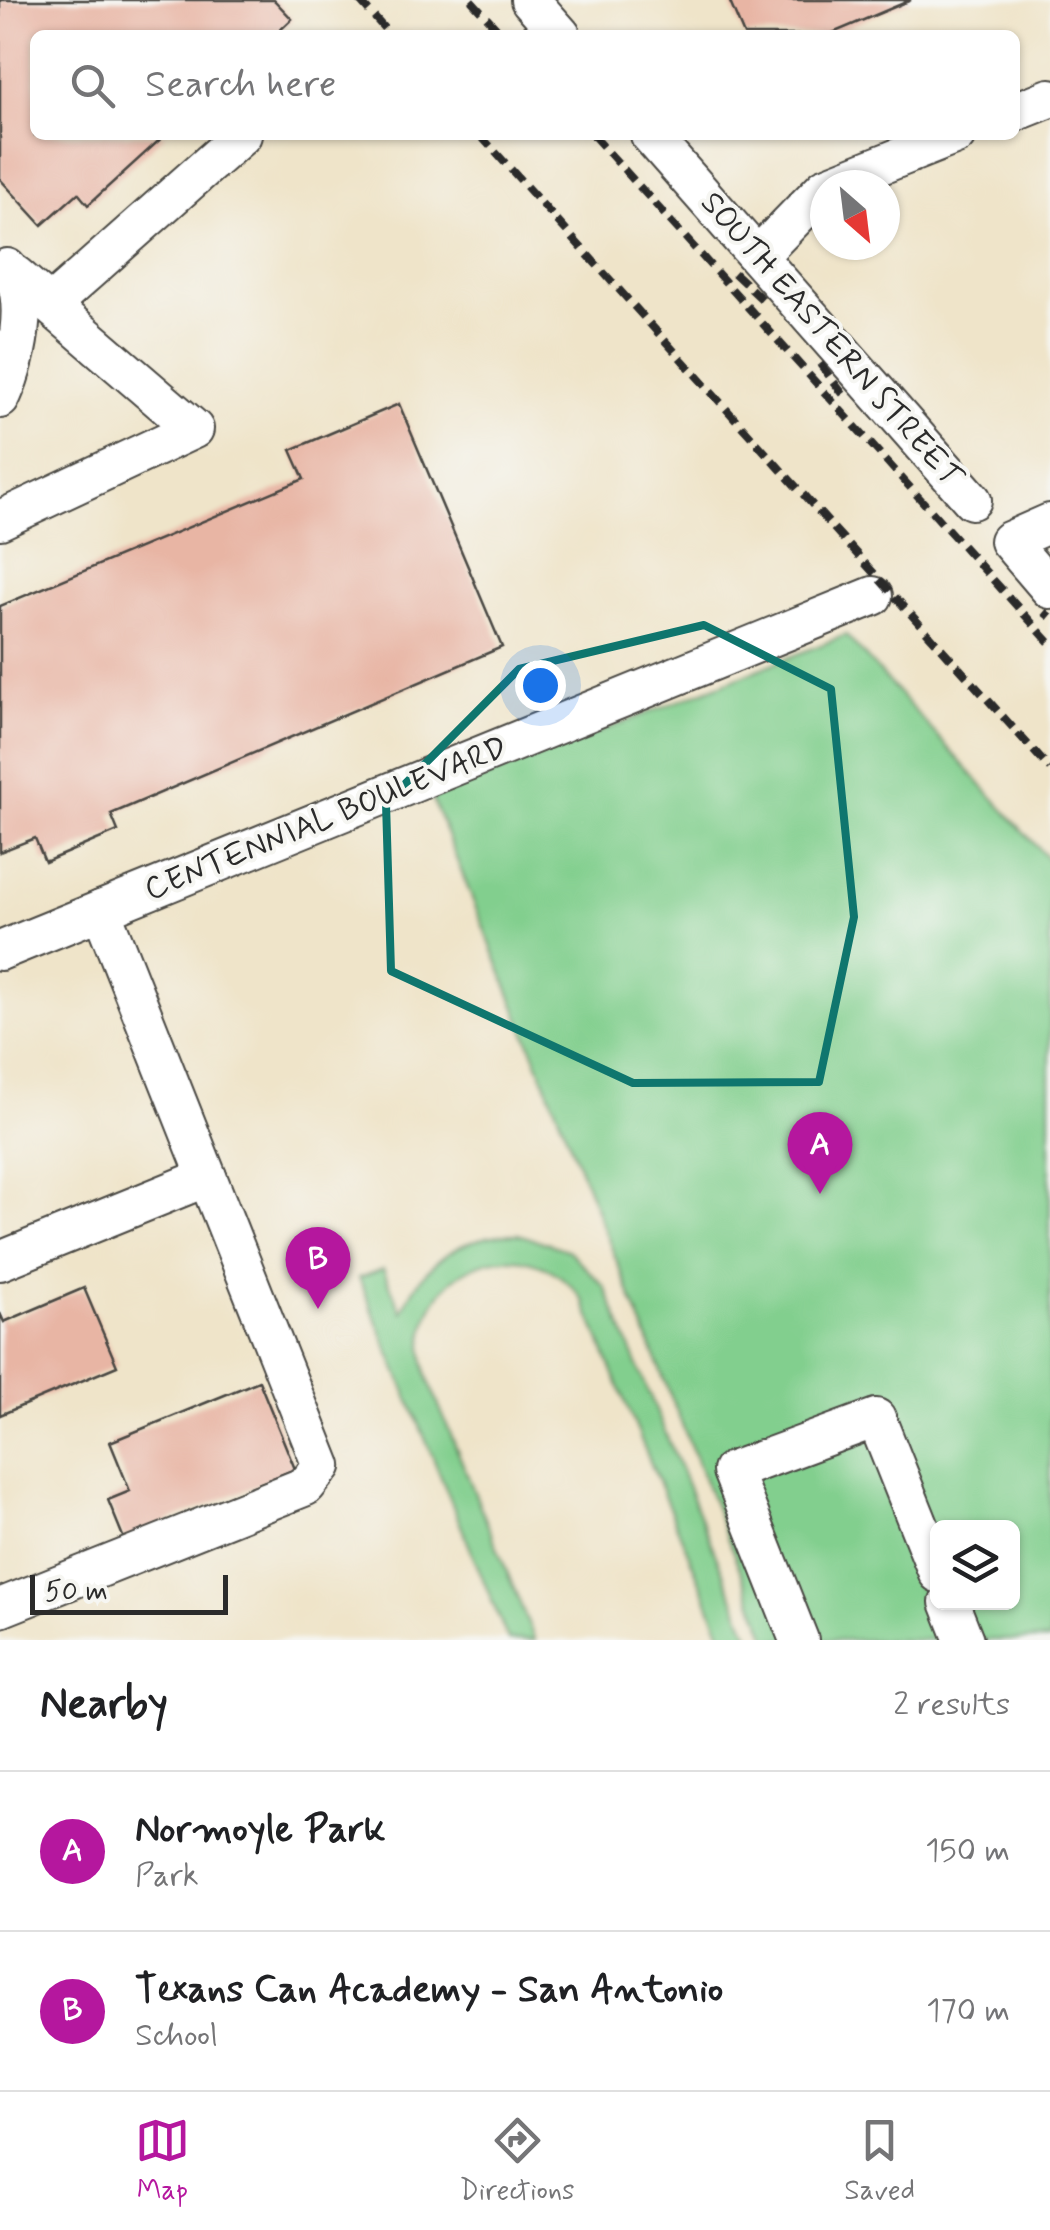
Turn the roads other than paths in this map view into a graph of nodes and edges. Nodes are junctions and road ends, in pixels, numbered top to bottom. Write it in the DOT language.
graph roads {
  1 [pos="530,0"];
  2 [pos="557,30"];
  3 [pos="1050,98"];
  4 [pos="1020,110"];
  5 [pos="236,140"];
  6 [pos="654,140"];
  7 [pos="943,140"];
  8 [pos="867,170"];
  9 [pos="810,203"];
  10 [pos="758,256"];
  11 [pos="7,268"];
  12 [pos="50,305"];
  13 [pos="0,398"];
  14 [pos="972,500"];
  15 [pos="0,520"];
  16 [pos="1050,523"];
  17 [pos="1050,589"];
  18 [pos="873,596"];
  19 [pos="101,910"];
  20 [pos="0,951"];
  21 [pos="207,1177"];
  22 [pos="0,1261"];
  23 [pos="930,1553"];
  24 [pos="0,1608"];
  25 [pos="952,1610"];
  26 [pos="799,1640"];
  27 [pos="964,1640"];
  1 -- 2 [label="street"];
  3 -- 4 [label="street"];
  5 -- 12 [label="street"];
  6 -- 10 [label="street, SOUTH EASTERN STREET"];
  7 -- 8 [label="street"];
  9 -- 10 [label="street"];
  10 -- 14 [label="street, SOUTH EASTERN STREET"];
  11 -- 12 [label="street"];
  11 -- 13 [label="street"];
  12 -- 15 [label="street"];
  16 -- 17 [label="street"];
  18 -- 19 [label="street, CENTENNIAL BOULEVARD"];
  19 -- 20 [label="street, CENTENNIAL BOULEVARD"];
  19 -- 21 [label="street"];
  21 -- 22 [label="street"];
  21 -- 24 [label="street"];
  23 -- 26 [label="street"];
  25 -- 27 [label="street"];
}
